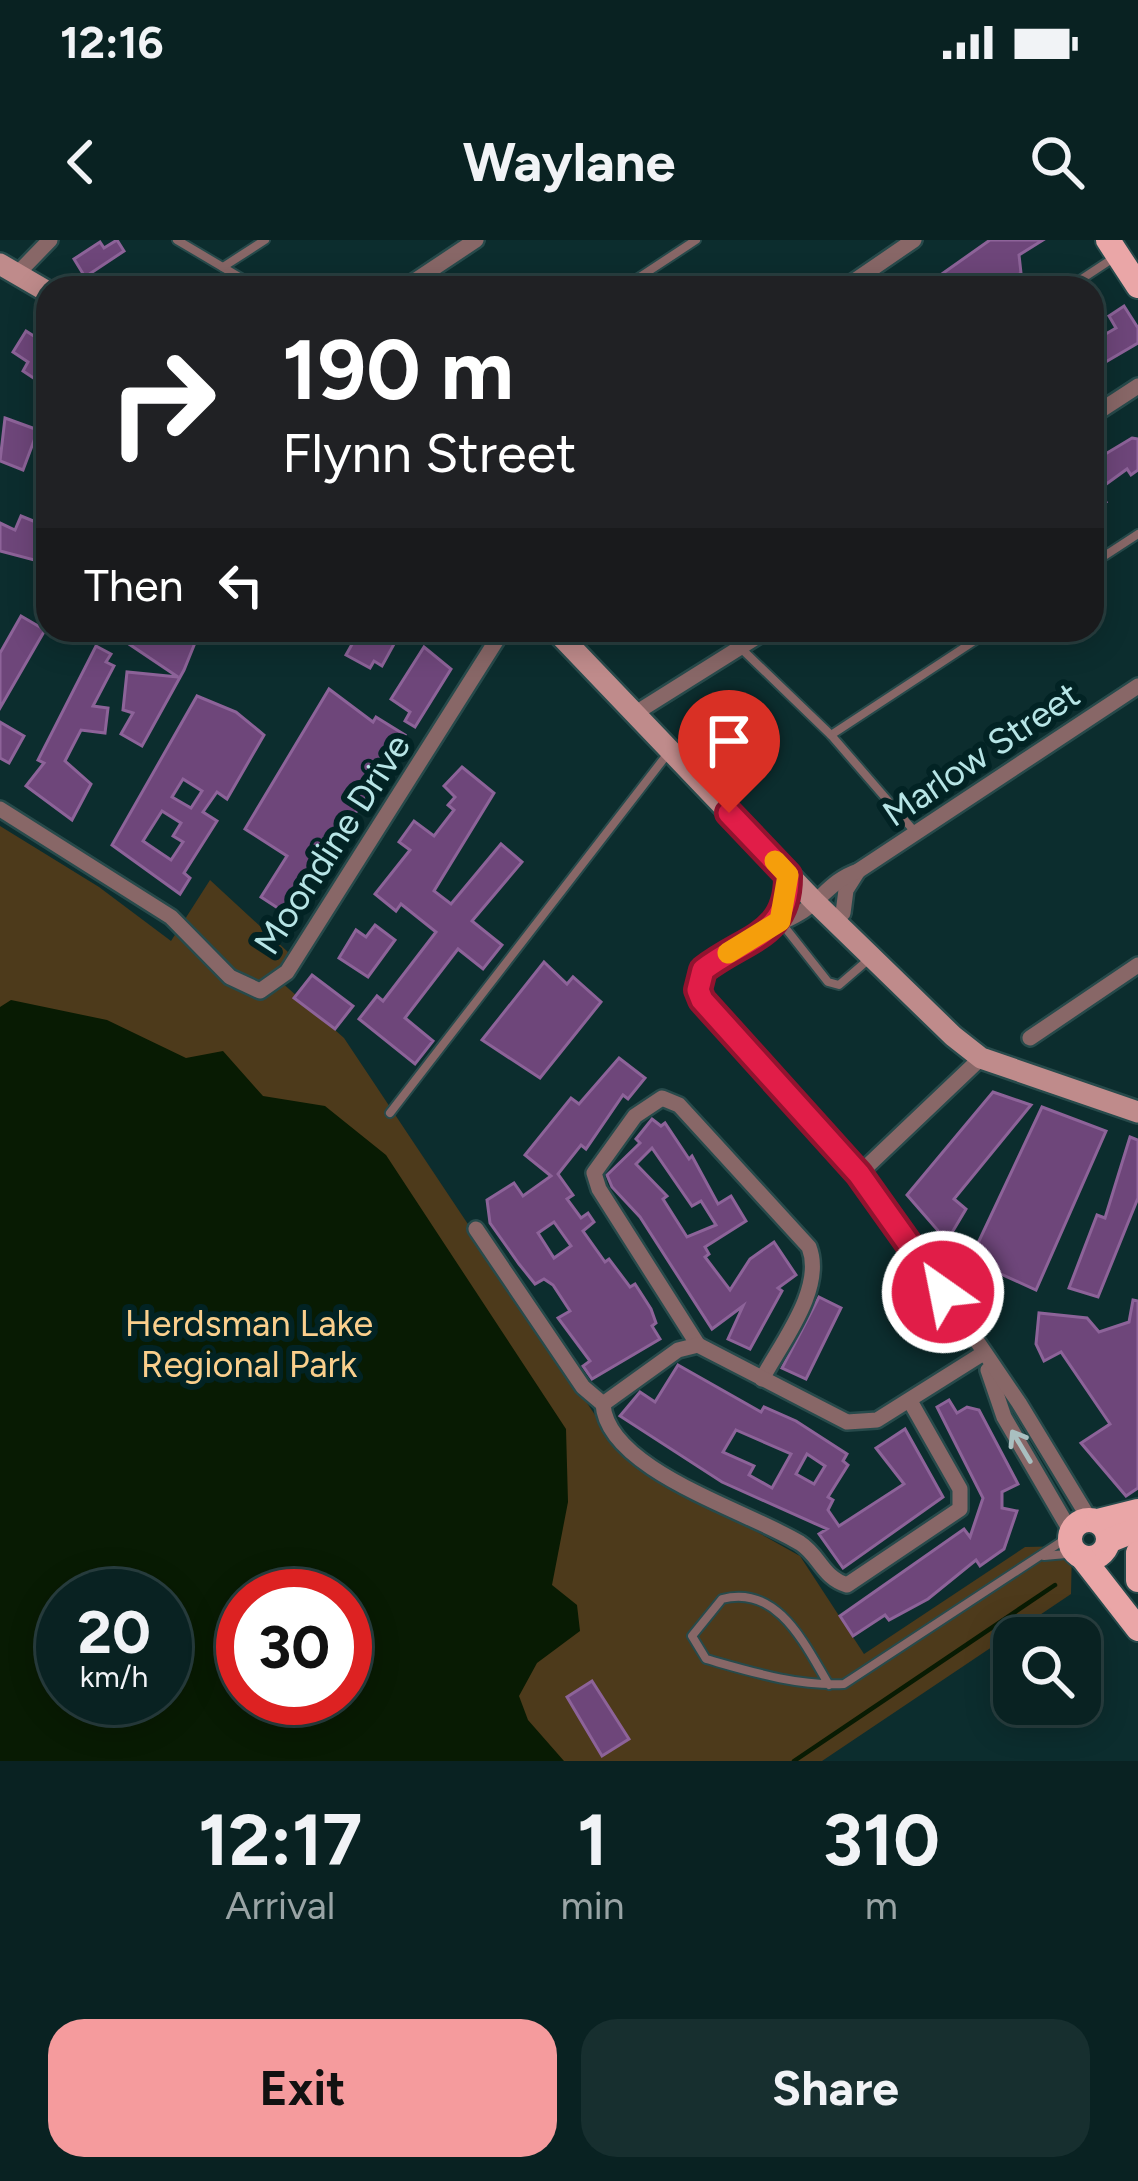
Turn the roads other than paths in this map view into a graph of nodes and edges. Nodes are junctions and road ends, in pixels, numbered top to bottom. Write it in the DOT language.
graph roads {
  1 [pos="50,240"];
  2 [pos="177,240"];
  3 [pos="265,240"];
  4 [pos="476,240"];
  5 [pos="696,240"];
  6 [pos="914,240"];
  7 [pos="1113,248"];
  8 [pos="223,267"];
  9 [pos="8,269"];
  10 [pos="238,276"];
  11 [pos="422,276"];
  12 [pos="641,276"];
  13 [pos="862,276"];
  14 [pos="1082,276"];
  15 [pos="36,285"];
  16 [pos="1138,286"];
  17 [pos="1138,386"];
  18 [pos="1104,408"];
  19 [pos="1138,534"];
  20 [pos="1104,556"];
  21 [pos="499,642"];
  22 [pos="568,642"];
  23 [pos="581,642"];
  24 [pos="733,642"];
  25 [pos="750,642"];
  26 [pos="974,642"];
  27 [pos="739,649"];
  28 [pos="1138,686"];
  29 [pos="642,713"];
  30 [pos="831,735"];
  31 [pos="670,750"];
  32 [pos="0,809"];
  33 [pos="916,833"];
  34 [pos="857,871"];
  35 [pos="788,875"];
  36 [pos="818,897"];
  37 [pos="843,913"];
  38 [pos="780,921"];
  39 [pos="874,955"];
  40 [pos="1138,965"];
  41 [pos="1030,1038"];
  42 [pos="981,1058"];
  43 [pos="1138,1112"];
  44 [pos="390,1113"];
  45 [pos="859,1174"];
  46 [pos="476,1229"];
  47 [pos="698,1345"];
  48 [pos="982,1354"];
  49 [pos="763,1379"];
  50 [pos="910,1401"];
  51 [pos="603,1404"];
  52 [pos="1138,1511"];
  53 [pos="1138,1529"];
  54 [pos="1088,1539"];
  55 [pos="1138,1553"];
  56 [pos="1043,1556"];
  57 [pos="1138,1580"];
  58 [pos="1138,1605"];
  59 [pos="1138,1629"];
  60 [pos="829,1685"];
  1 -- 9 [label="street"];
  2 -- 8 [label="lane"];
  3 -- 8 [label="lane"];
  4 -- 11 [label="street"];
  5 -- 12 [label="lane"];
  6 -- 13 [label="street"];
  7 -- 14 [label="lane"];
  7 -- 16 [label="main road"];
  8 -- 10 [label="lane"];
  9 -- 15 [label="main road"];
  17 -- 18 [label="street"];
  19 -- 20 [label="lane"];
  21 -- 32 [label="street, Moondine Drive"];
  22 -- 29 [label="main road"];
  23 -- 29 [label="main road"];
  24 -- 27 [label="lane"];
  25 -- 27 [label="street"];
  26 -- 30 [label="lane"];
  27 -- 29 [label="street"];
  27 -- 30 [label="lane"];
  28 -- 33 [label="street, Marlow Street"];
  29 -- 31 [label="main road"];
  29 -- 36 [label="main road"];
  30 -- 33 [label="lane"];
  31 -- 35 [label="main road"];
  31 -- 44 [label="lane"];
  33 -- 34 [label="street, Marlow Street"];
  34 -- 36 [label="street, Marlow Street"];
  34 -- 37 [label="street"];
  35 -- 36 [label="main road"];
  35 -- 38 [label="street"];
  36 -- 37 [label="main road"];
  36 -- 38 [label="street, Marlow Street"];
  36 -- 39 [label="main road"];
  37 -- 39 [label="main road"];
  38 -- 39 [label="lane"];
  38 -- 45 [label="street, Marlow Street"];
  39 -- 42 [label="main road"];
  40 -- 41 [label="street"];
  42 -- 43 [label="main road"];
  42 -- 45 [label="street"];
  45 -- 48 [label="street"];
  46 -- 51 [label="street"];
  47 -- 49 [label="street"];
  47 -- 49 [label="street"];
  47 -- 51 [label="street"];
  48 -- 50 [label="street"];
  48 -- 54 [label="street"];
  49 -- 50 [label="street"];
  50 -- 51 [label="street"];
  52 -- 54 [label="main road"];
  53 -- 54 [label="main road"];
  54 -- 56 [label="lane"];
  54 -- 56 [label="lane"];
  54 -- 58 [label="main road"];
  54 -- 59 [label="main road"];
  55 -- 57 [label="main road"];
  56 -- 60 [label="lane"];
  60 -- 60 [label="lane"];
}
